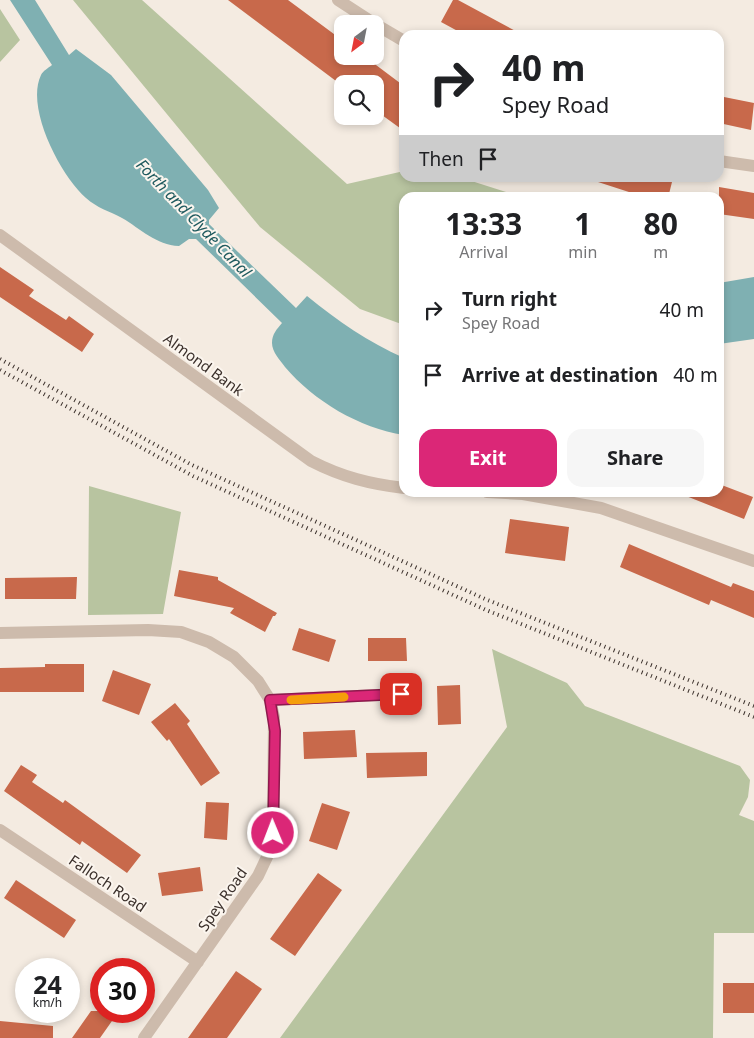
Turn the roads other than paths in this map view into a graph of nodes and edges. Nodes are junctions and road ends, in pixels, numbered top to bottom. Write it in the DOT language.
graph roads {
  1 [pos="338,0"];
  2 [pos="361,15"];
  3 [pos="384,29"];
  4 [pos="399,38"];
  5 [pos="724,162"];
  6 [pos="754,166"];
  7 [pos="0,235"];
  8 [pos="399,487"];
  9 [pos="540,497"];
  10 [pos="754,561"];
  11 [pos="0,633"];
  12 [pos="401,694"];
  13 [pos="270,700"];
  14 [pos="0,830"];
  15 [pos="198,962"];
  16 [pos="144,1038"];
  1 -- 2 [label="street"];
  3 -- 4 [label="street"];
  5 -- 6 [label="street"];
  7 -- 8 [label="street, Almond Bank"];
  9 -- 10 [label="street"];
  11 -- 13 [label="street, Spey Road"];
  12 -- 13 [label="street"];
  13 -- 15 [label="street, Spey Road"];
  14 -- 15 [label="street, Falloch Road"];
  15 -- 16 [label="street, Spey Road"];
}
